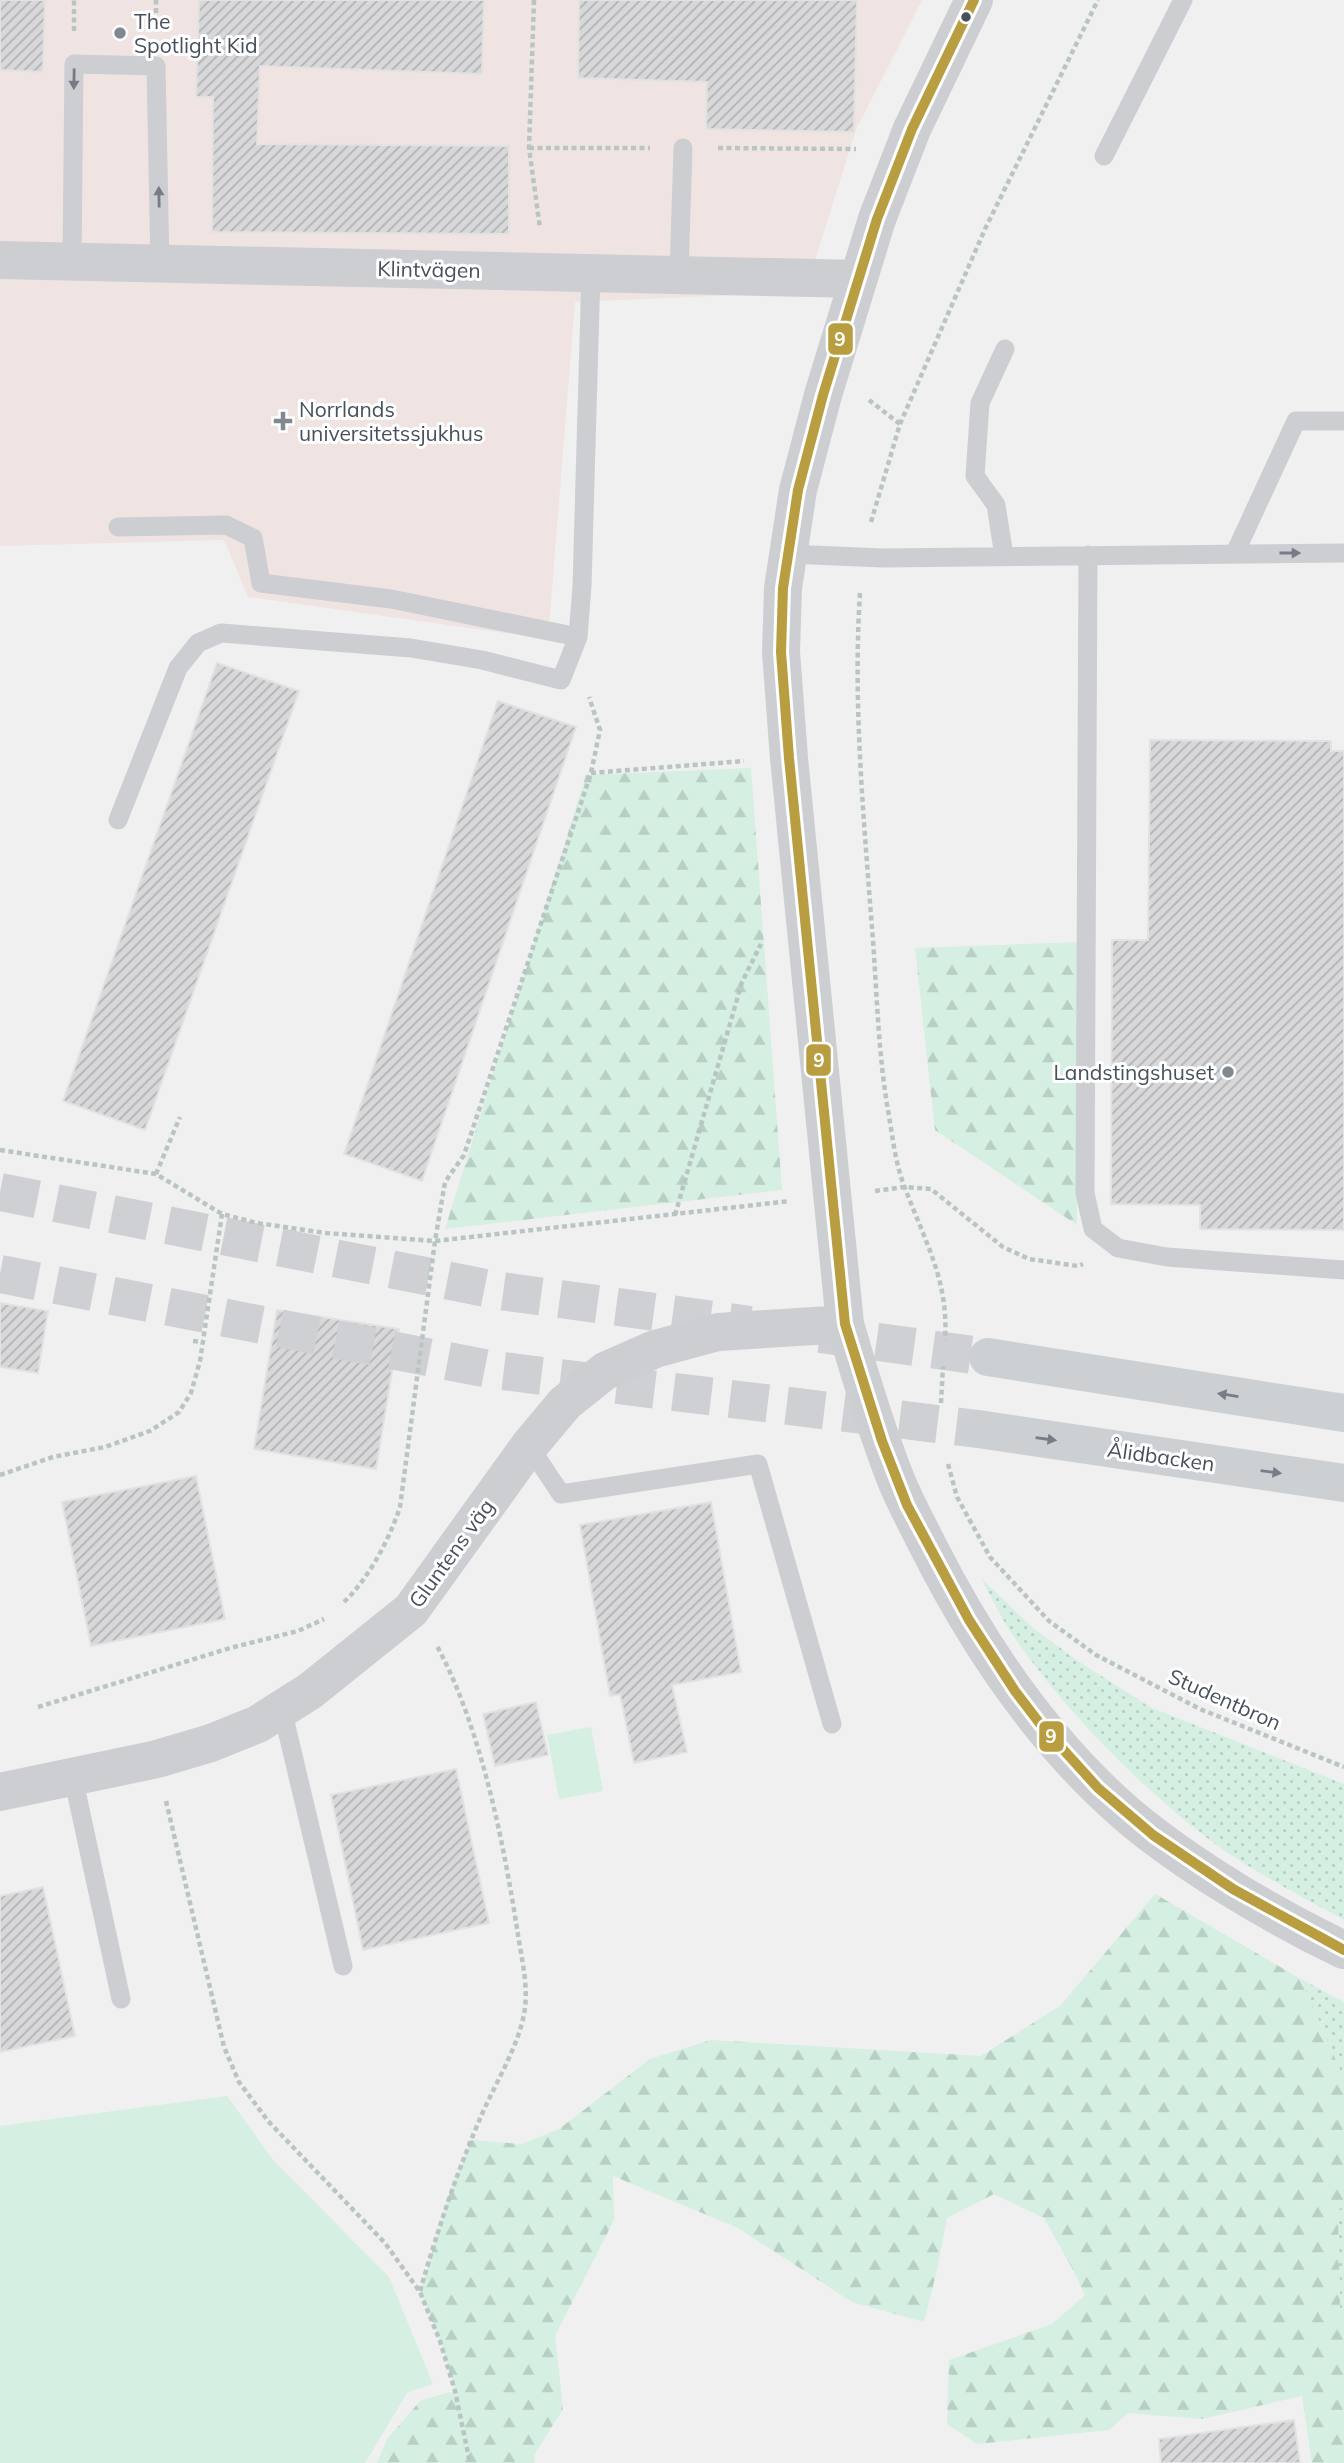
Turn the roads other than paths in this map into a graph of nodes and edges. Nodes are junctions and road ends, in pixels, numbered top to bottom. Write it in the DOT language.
graph roads {
  1 [pos="974,0"];
  2 [pos="1183,0"];
  3 [pos="683,148"];
  4 [pos="1104,156"];
  5 [pos="0,260"];
  6 [pos="72,262"];
  7 [pos="160,265"];
  8 [pos="591,271"];
  9 [pos="679,274"];
  10 [pos="858,279"];
  11 [pos="1005,349"];
  12 [pos="1344,421"];
  13 [pos="118,527"];
  14 [pos="1235,553"];
  15 [pos="1344,553"];
  16 [pos="788,554"];
  17 [pos="1088,555"];
  18 [pos="1004,556"];
  19 [pos="578,637"];
  20 [pos="118,820"];
  21 [pos="1344,1270"];
  22 [pos="845,1324"];
  23 [pos="988,1357"];
  24 [pos="1344,1413"];
  25 [pos="978,1429"];
  26 [pos="529,1446"];
  27 [pos="1344,1483"];
  28 [pos="282,1709"];
  29 [pos="832,1724"];
  30 [pos="73,1777"];
  31 [pos="0,1792"];
  32 [pos="1344,1950"];
  33 [pos="344,1966"];
  34 [pos="121,1999"];
  1 -- 10 [label="street"];
  2 -- 4 [label="lane"];
  3 -- 9 [label="lane"];
  5 -- 6 [label="street, Klintvägen"];
  6 -- 7 [label="street, Klintvägen"];
  7 -- 6 [label="lane, one-way"];
  7 -- 8 [label="street, Klintvägen"];
  8 -- 9 [label="street, Klintvägen"];
  8 -- 19 [label="lane"];
  9 -- 10 [label="street, Klintvägen"];
  10 -- 16 [label="street"];
  11 -- 18 [label="lane"];
  12 -- 14 [label="lane"];
  13 -- 19 [label="lane"];
  14 -- 15 [label="lane, one-way"];
  14 -- 17 [label="lane"];
  16 -- 18 [label="lane"];
  16 -- 22 [label="street"];
  17 -- 18 [label="lane"];
  17 -- 21 [label="lane"];
  19 -- 20 [label="lane"];
  22 -- 26 [label="street, Gluntens väg"];
  22 -- 32 [label="street"];
  24 -- 23 [label="main road, one-way"];
  25 -- 27 [label="main road, Ålidbacken, one-way"];
  26 -- 28 [label="street, Gluntens väg"];
  26 -- 29 [label="lane"];
  28 -- 30 [label="street, Gluntens väg"];
  28 -- 33 [label="lane"];
  30 -- 31 [label="street, Gluntens väg"];
  30 -- 34 [label="lane"];
}
